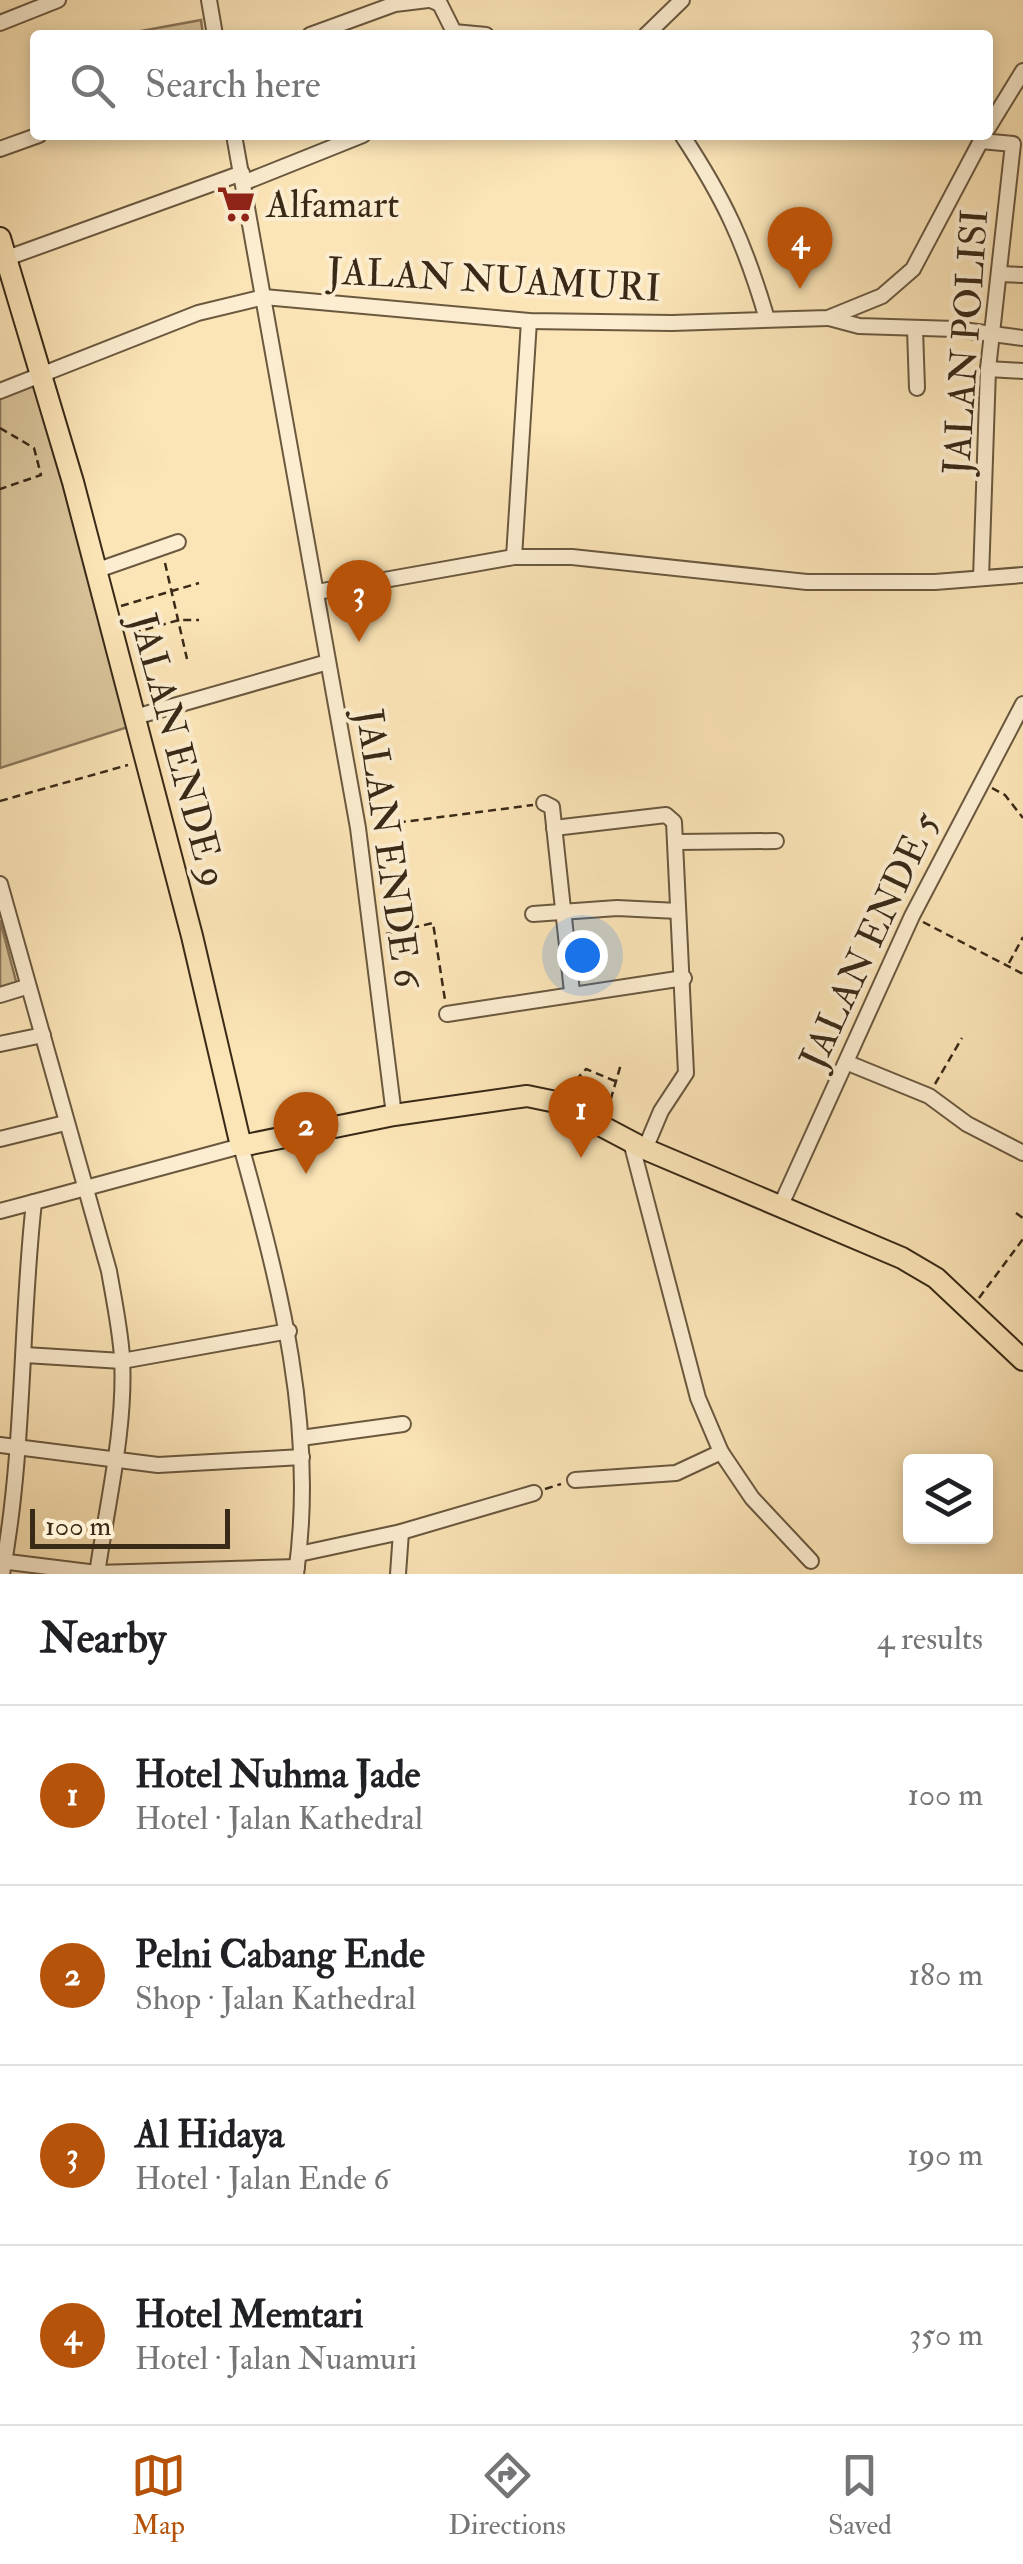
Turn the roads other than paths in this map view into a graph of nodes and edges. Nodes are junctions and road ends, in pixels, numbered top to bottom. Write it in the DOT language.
graph roads {
  1 [pos="58,0"];
  2 [pos="209,0"];
  3 [pos="429,0"];
  4 [pos="682,0"];
  5 [pos="0,24"];
  6 [pos="214,30"];
  7 [pos="324,30"];
  8 [pos="453,30"];
  9 [pos="651,30"];
  10 [pos="1023,71"];
  11 [pos="993,120"];
  12 [pos="993,137"];
  13 [pos="30,138"];
  14 [pos="235,140"];
  15 [pos="349,140"];
  16 [pos="685,140"];
  17 [pos="981,140"];
  18 [pos="1018,144"];
  19 [pos="0,149"];
  20 [pos="243,178"];
  21 [pos="4,248"];
  22 [pos="1000,274"];
  23 [pos="1023,275"];
  24 [pos="264,297"];
  25 [pos="828,318"];
  26 [pos="767,319"];
  27 [pos="529,321"];
  28 [pos="916,328"];
  29 [pos="991,334"];
  30 [pos="1023,338"];
  31 [pos="988,370"];
  32 [pos="1023,371"];
  33 [pos="44,374"];
  34 [pos="917,388"];
  35 [pos="0,391"];
  36 [pos="178,542"];
  37 [pos="514,557"];
  38 [pos="95,571"];
  39 [pos="1023,575"];
  40 [pos="981,578"];
  41 [pos="317,592"];
  42 [pos="328,662"];
  43 [pos="1023,704"];
  44 [pos="134,718"];
  45 [pos="544,803"];
  46 [pos="554,828"];
  47 [pos="776,841"];
  48 [pos="677,842"];
  49 [pos="0,884"];
  50 [pos="562,910"];
  51 [pos="678,911"];
  52 [pos="533,914"];
  53 [pos="684,978"];
  54 [pos="26,988"];
  55 [pos="572,992"];
  56 [pos="0,994"];
  57 [pos="447,1014"];
  58 [pos="42,1036"];
  59 [pos="0,1044"];
  60 [pos="848,1063"];
  61 [pos="394,1115"];
  62 [pos="64,1123"];
  63 [pos="0,1139"];
  64 [pos="240,1146"];
  65 [pos="638,1146"];
  66 [pos="1023,1152"];
  67 [pos="86,1188"];
  68 [pos="34,1202"];
  69 [pos="780,1207"];
  70 [pos="0,1211"];
  71 [pos="290,1331"];
  72 [pos="26,1355"];
  73 [pos="1023,1360"];
  74 [pos="122,1361"];
  75 [pos="402,1424"];
  76 [pos="301,1438"];
  77 [pos="0,1446"];
  78 [pos="20,1450"];
  79 [pos="721,1452"];
  80 [pos="302,1458"];
  81 [pos="114,1460"];
  82 [pos="576,1480"];
  83 [pos="534,1492"];
  84 [pos="401,1532"];
  85 [pos="811,1561"];
  86 [pos="297,1565"];
  87 [pos="2,1566"];
  88 [pos="97,1573"];
  89 [pos="398,1574"];
  1 -- 5 [label="street"];
  2 -- 6 [label="street"];
  3 -- 7 [label="street"];
  3 -- 8 [label="street"];
  4 -- 9 [label="street"];
  10 -- 11 [label="street, JALAN NUAMURI"];
  12 -- 18 [label="street, JALAN POLISI"];
  13 -- 19 [label="street"];
  14 -- 20 [label="street, JALAN ENDE 6"];
  15 -- 20 [label="street"];
  16 -- 26 [label="street"];
  17 -- 25 [label="street, JALAN NUAMURI"];
  18 -- 22 [label="street, JALAN POLISI"];
  20 -- 21 [label="street"];
  20 -- 24 [label="street, JALAN ENDE 6"];
  21 -- 33 [label="highway, JALAN ENDE 9"];
  22 -- 23 [label="street"];
  22 -- 29 [label="street, JALAN POLISI"];
  24 -- 27 [label="street, JALAN NUAMURI"];
  24 -- 33 [label="street, JALAN NUAMURI"];
  24 -- 41 [label="street, JALAN ENDE 6"];
  25 -- 26 [label="street, JALAN NUAMURI"];
  25 -- 28 [label="street"];
  26 -- 27 [label="street, JALAN NUAMURI"];
  27 -- 37 [label="street"];
  28 -- 29 [label="street"];
  28 -- 34 [label="street"];
  29 -- 30 [label="street"];
  29 -- 31 [label="street, JALAN POLISI"];
  31 -- 32 [label="street"];
  31 -- 40 [label="street, JALAN POLISI"];
  33 -- 35 [label="street, JALAN NUAMURI"];
  33 -- 38 [label="highway, JALAN ENDE 9"];
  36 -- 38 [label="street"];
  37 -- 40 [label="street"];
  37 -- 41 [label="street"];
  38 -- 44 [label="highway, JALAN ENDE 9"];
  39 -- 40 [label="street"];
  41 -- 42 [label="street, JALAN ENDE 6"];
  42 -- 44 [label="street"];
  42 -- 61 [label="street, JALAN ENDE 6"];
  43 -- 60 [label="street, JALAN ENDE 5"];
  44 -- 64 [label="highway, JALAN ENDE 9"];
  45 -- 46 [label="street"];
  46 -- 48 [label="street"];
  46 -- 50 [label="street"];
  47 -- 48 [label="street"];
  48 -- 51 [label="street"];
  49 -- 54 [label="street"];
  50 -- 51 [label="street"];
  50 -- 52 [label="street"];
  50 -- 55 [label="street"];
  51 -- 53 [label="street"];
  53 -- 55 [label="street"];
  53 -- 65 [label="street"];
  54 -- 56 [label="street"];
  54 -- 58 [label="street"];
  55 -- 57 [label="street"];
  58 -- 59 [label="street"];
  58 -- 62 [label="street"];
  60 -- 66 [label="street"];
  60 -- 69 [label="street, JALAN ENDE 5"];
  61 -- 64 [label="highway"];
  61 -- 65 [label="highway"];
  62 -- 63 [label="street"];
  62 -- 67 [label="street"];
  64 -- 67 [label="street"];
  64 -- 71 [label="street"];
  65 -- 69 [label="highway"];
  65 -- 79 [label="street"];
  67 -- 68 [label="street"];
  67 -- 74 [label="street"];
  68 -- 70 [label="street"];
  68 -- 72 [label="street"];
  69 -- 73 [label="highway"];
  71 -- 74 [label="street"];
  71 -- 76 [label="street"];
  72 -- 74 [label="street"];
  72 -- 78 [label="street"];
  74 -- 81 [label="street"];
  75 -- 76 [label="street"];
  76 -- 80 [label="street"];
  77 -- 78 [label="street"];
  78 -- 81 [label="street"];
  78 -- 87 [label="street"];
  79 -- 82 [label="street"];
  79 -- 85 [label="street"];
  80 -- 81 [label="street"];
  80 -- 86 [label="street"];
  81 -- 88 [label="street"];
  83 -- 84 [label="street"];
  84 -- 86 [label="street"];
  84 -- 89 [label="street"];
  86 -- 88 [label="street"];
  87 -- 88 [label="street"];
}
